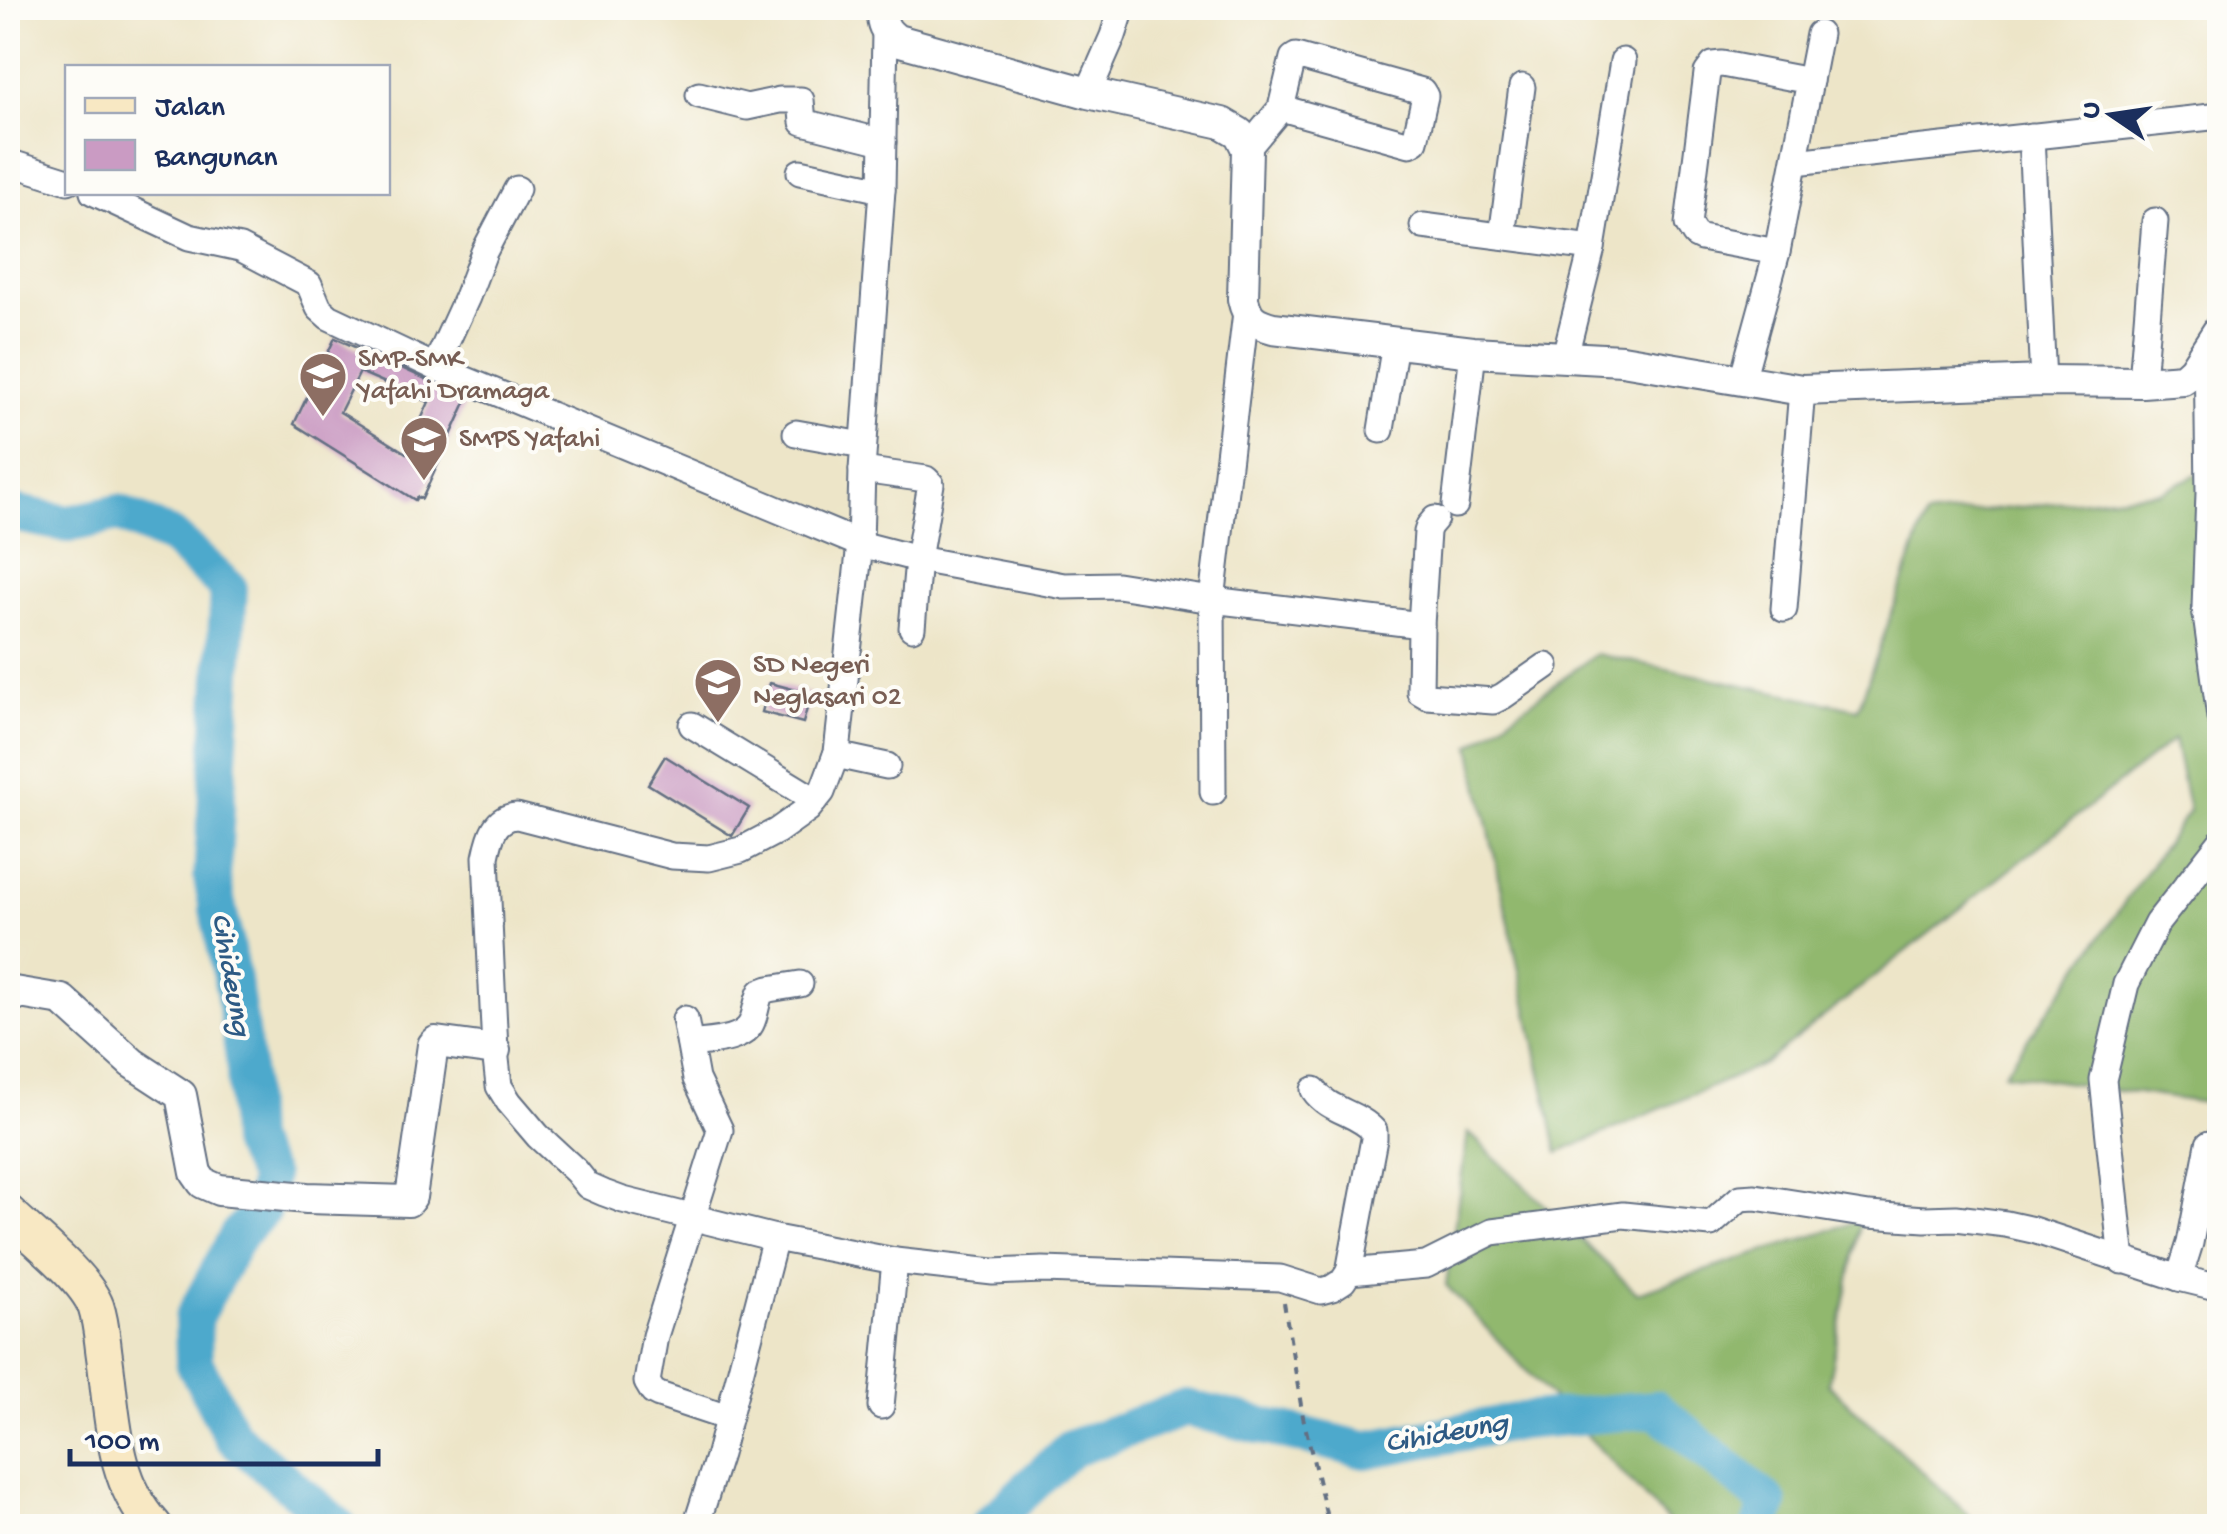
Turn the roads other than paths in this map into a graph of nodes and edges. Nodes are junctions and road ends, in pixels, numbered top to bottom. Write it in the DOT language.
graph roads {
  1 [pos="1122,8"];
  2 [pos="884,20"];
  3 [pos="1818,34"];
  4 [pos="1623,61"];
  5 [pos="1810,81"];
  6 [pos="1522,86"];
  7 [pos="1088,93"];
  8 [pos="699,96"];
  9 [pos="1281,108"];
  10 [pos="2220,116"];
  11 [pos="2031,136"];
  12 [pos="883,142"];
  13 [pos="1247,149"];
  14 [pos="8,162"];
  15 [pos="1794,162"];
  16 [pos="800,172"];
  17 [pos="65,180"];
  18 [pos="517,189"];
  19 [pos="882,190"];
  20 [pos="99,195"];
  21 [pos="2156,220"];
  22 [pos="1422,226"];
  23 [pos="1502,236"];
  24 [pos="1592,248"];
  25 [pos="1776,252"];
  26 [pos="1246,312"];
  27 [pos="2214,337"];
  28 [pos="1395,343"];
  29 [pos="1473,352"];
  30 [pos="1565,356"];
  31 [pos="434,367"];
  32 [pos="1742,380"];
  33 [pos="2043,380"];
  34 [pos="2142,382"];
  35 [pos="1802,390"];
  36 [pos="1381,430"];
  37 [pos="796,433"];
  38 [pos="862,458"];
  39 [pos="860,544"];
  40 [pos="918,558"];
  41 [pos="1212,600"];
  42 [pos="1784,609"];
  43 [pos="1421,625"];
  44 [pos="912,628"];
  45 [pos="1546,666"];
  46 [pos="2220,717"];
  47 [pos="692,725"];
  48 [pos="836,754"];
  49 [pos="887,766"];
  50 [pos="1213,792"];
  51 [pos="815,800"];
  52 [pos="2220,843"];
  53 [pos="800,984"];
  54 [pos="8,991"];
  55 [pos="495,1050"];
  56 [pos="1314,1090"];
  57 [pos="2209,1144"];
  58 [pos="8,1213"];
  59 [pos="692,1216"];
  60 [pos="775,1238"];
  61 [pos="895,1261"];
  62 [pos="2122,1261"];
  63 [pos="1348,1272"];
  64 [pos="2179,1278"];
  65 [pos="2220,1288"];
  66 [pos="881,1406"];
  67 [pos="728,1418"];
  68 [pos="154,1526"];
  69 [pos="696,1526"];
  1 -- 7 [label="street"];
  2 -- 7 [label="street"];
  2 -- 12 [label="street"];
  3 -- 5 [label="street"];
  4 -- 24 [label="street"];
  5 -- 15 [label="street"];
  5 -- 25 [label="street"];
  6 -- 23 [label="street"];
  7 -- 13 [label="street"];
  8 -- 12 [label="street"];
  9 -- 9 [label="street"];
  9 -- 13 [label="street"];
  10 -- 11 [label="street"];
  11 -- 15 [label="street"];
  11 -- 33 [label="street"];
  12 -- 19 [label="street"];
  13 -- 26 [label="street"];
  14 -- 17 [label="street"];
  15 -- 25 [label="street"];
  16 -- 19 [label="street"];
  18 -- 31 [label="street"];
  19 -- 38 [label="street"];
  20 -- 31 [label="street"];
  21 -- 34 [label="street"];
  22 -- 23 [label="street"];
  23 -- 24 [label="street"];
  24 -- 30 [label="street"];
  25 -- 32 [label="street"];
  26 -- 28 [label="street"];
  26 -- 41 [label="street"];
  27 -- 34 [label="street"];
  27 -- 46 [label="street"];
  28 -- 29 [label="street"];
  28 -- 36 [label="street"];
  29 -- 30 [label="street"];
  29 -- 43 [label="street"];
  30 -- 32 [label="street"];
  31 -- 39 [label="street"];
  32 -- 35 [label="street"];
  33 -- 34 [label="street"];
  33 -- 35 [label="street"];
  35 -- 42 [label="street"];
  37 -- 38 [label="street"];
  38 -- 39 [label="street"];
  38 -- 40 [label="street"];
  39 -- 40 [label="street"];
  39 -- 48 [label="street"];
  40 -- 41 [label="street"];
  40 -- 44 [label="street"];
  41 -- 43 [label="street"];
  41 -- 50 [label="street"];
  43 -- 45 [label="street"];
  47 -- 51 [label="street"];
  48 -- 49 [label="street"];
  48 -- 51 [label="street"];
  51 -- 55 [label="street"];
  52 -- 62 [label="street"];
  53 -- 59 [label="street"];
  54 -- 55 [label="street"];
  55 -- 59 [label="street"];
  56 -- 63 [label="street"];
  57 -- 64 [label="street"];
  58 -- 68 [label="main road"];
  59 -- 60 [label="street"];
  59 -- 67 [label="street"];
  60 -- 61 [label="street"];
  60 -- 67 [label="street"];
  61 -- 63 [label="street"];
  61 -- 66 [label="street"];
  62 -- 63 [label="street"];
  62 -- 64 [label="street"];
  64 -- 65 [label="street"];
  67 -- 69 [label="street"];
}
